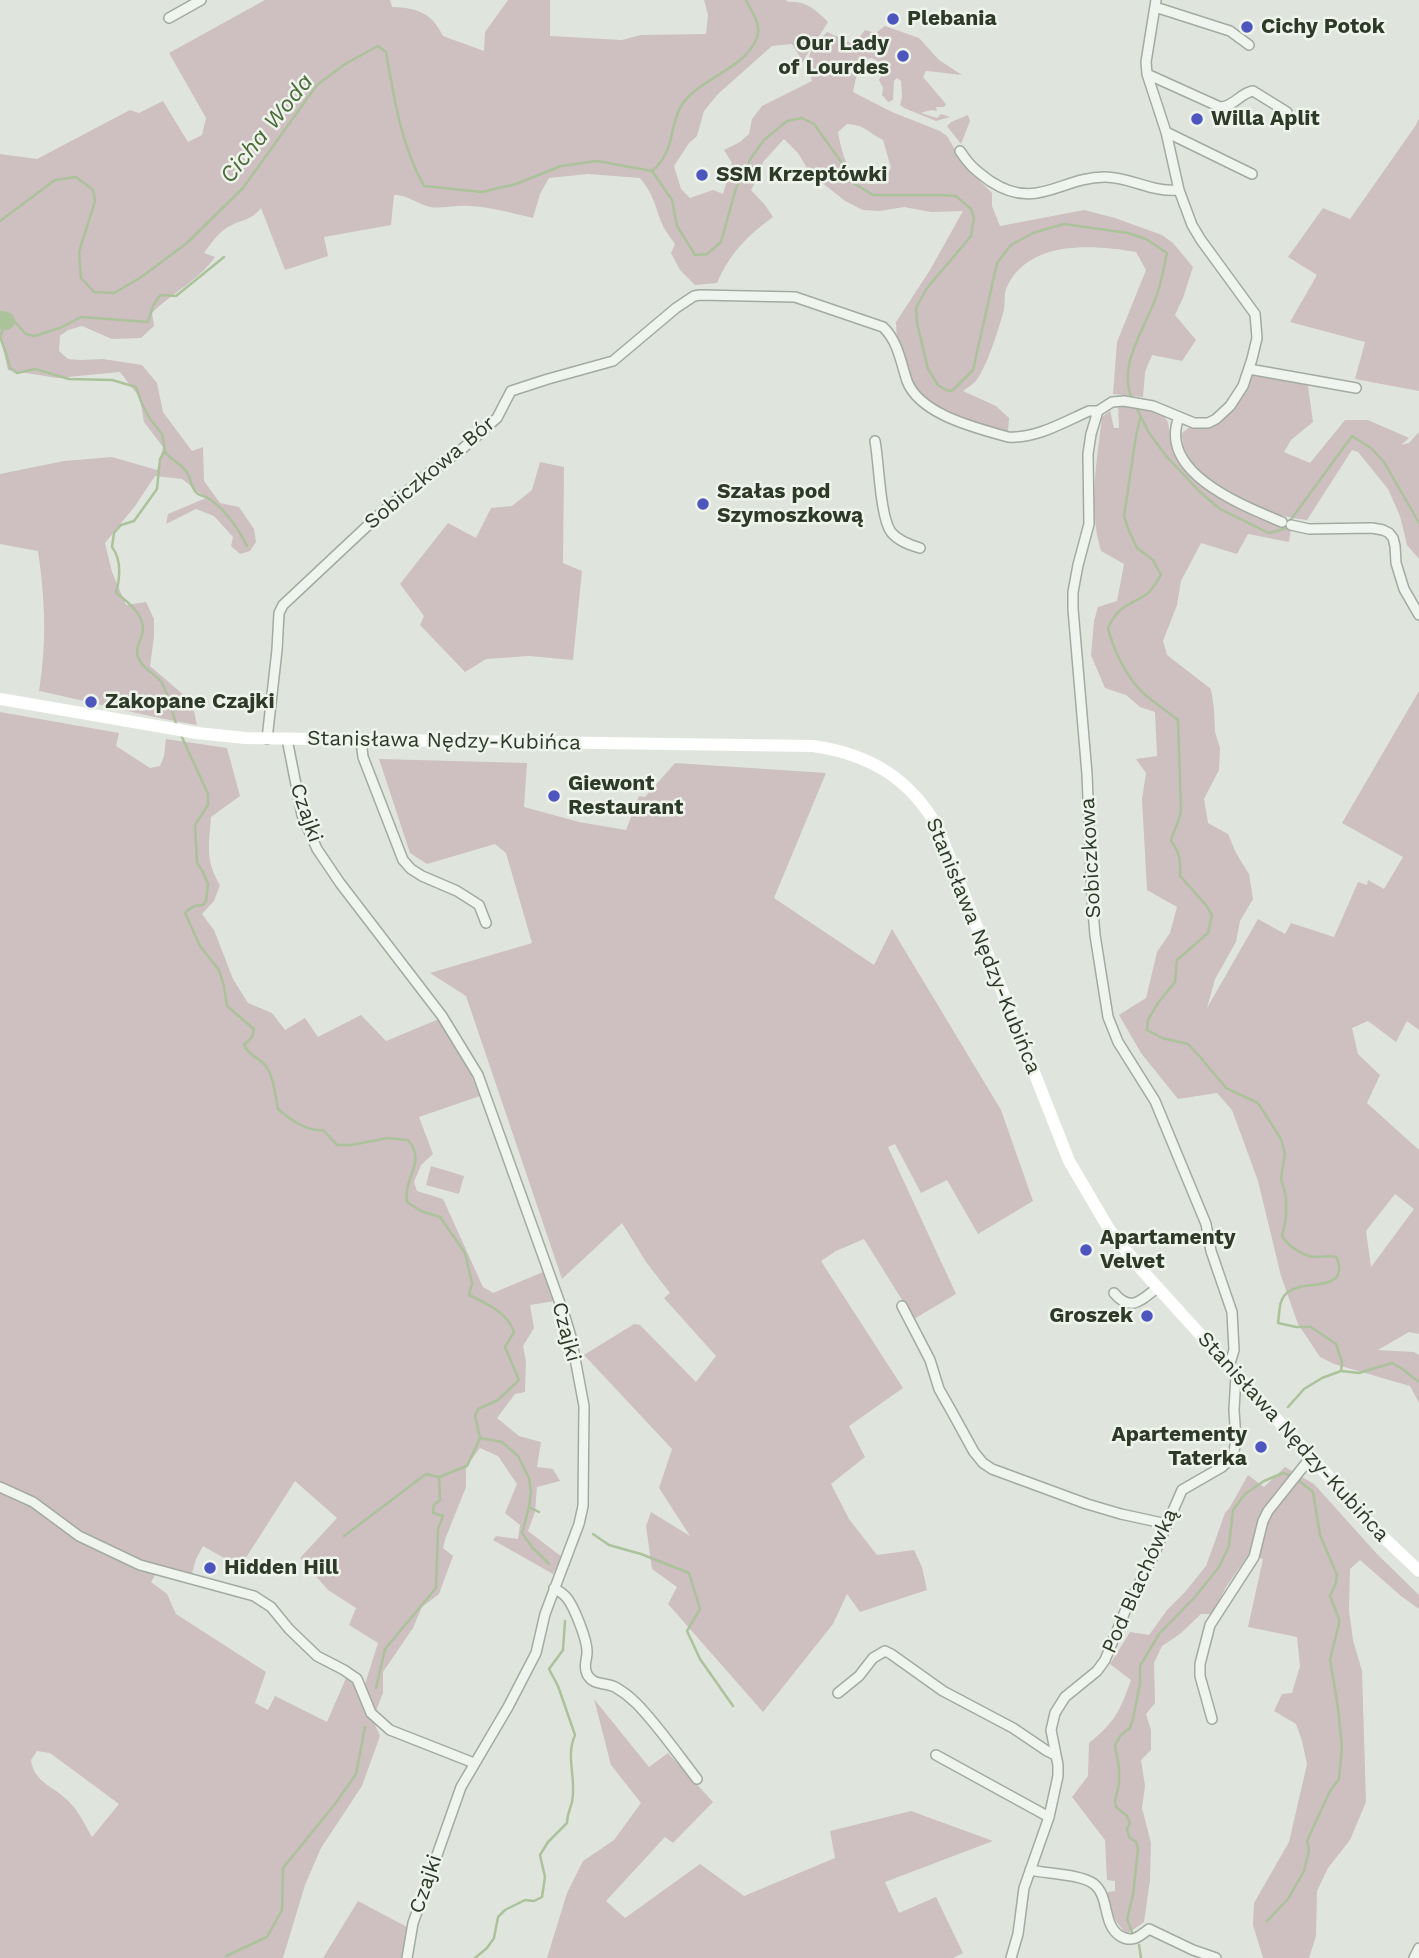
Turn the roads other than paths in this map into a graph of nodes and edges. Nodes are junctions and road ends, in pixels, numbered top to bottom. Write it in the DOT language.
graph roads {
  1 [pos="201,0"];
  2 [pos="1155,3"];
  3 [pos="169,18"];
  4 [pos="1249,45"];
  5 [pos="1147,74"];
  6 [pos="1287,112"];
  7 [pos="1166,132"];
  8 [pos="960,150"];
  9 [pos="1252,174"];
  10 [pos="1179,190"];
  11 [pos="1249,369"];
  12 [pos="1356,388"];
  13 [pos="1098,411"];
  14 [pos="1180,417"];
  15 [pos="875,441"];
  16 [pos="920,548"];
  17 [pos="1419,615"];
  18 [pos="0,699"];
  19 [pos="267,739"];
  20 [pos="287,740"];
  21 [pos="362,740"];
  22 [pos="486,923"];
  23 [pos="1157,1288"];
  24 [pos="1114,1293"];
  25 [pos="902,1306"];
  26 [pos="1232,1371"];
  27 [pos="1311,1457"];
  28 [pos="0,1487"];
  29 [pos="1167,1524"];
  30 [pos="1419,1571"];
  31 [pos="554,1588"];
  32 [pos="838,1693"];
  33 [pos="1212,1719"];
  34 [pos="936,1755"];
  35 [pos="1055,1755"];
  36 [pos="474,1763"];
  37 [pos="697,1779"];
  38 [pos="1049,1816"];
  39 [pos="1031,1870"];
  40 [pos="1419,1948"];
  41 [pos="407,1958"];
  42 [pos="1011,1958"];
  43 [pos="1216,1958"];
  44 [pos="1414,1958"];
  1 -- 3 [label="street"];
  2 -- 4 [label="street"];
  2 -- 5 [label="street"];
  5 -- 6 [label="street"];
  5 -- 7 [label="street"];
  7 -- 9 [label="street"];
  7 -- 10 [label="street"];
  8 -- 10 [label="street"];
  10 -- 11 [label="street"];
  11 -- 12 [label="street"];
  11 -- 14 [label="street"];
  13 -- 14 [label="street"];
  13 -- 19 [label="street, Sobiczkowa Bór"];
  13 -- 26 [label="street, Sobiczkowa"];
  14 -- 17 [label="street"];
  15 -- 16 [label="street"];
  18 -- 19 [label="street, Stanisława Nędzy-Kubińca"];
  19 -- 20 [label="street, Stanisława Nędzy-Kubińca"];
  20 -- 21 [label="street, Stanisława Nędzy-Kubińca"];
  20 -- 31 [label="street, Czajki"];
  21 -- 22 [label="street"];
  21 -- 23 [label="street, Stanisława Nędzy-Kubińca"];
  23 -- 24 [label="street"];
  23 -- 26 [label="street, Stanisława Nędzy-Kubińca"];
  25 -- 29 [label="street"];
  26 -- 27 [label="street, Stanisława Nędzy-Kubińca"];
  26 -- 29 [label="street, Pod Blachówką"];
  27 -- 30 [label="street, Stanisława Nędzy-Kubińca"];
  27 -- 33 [label="street"];
  28 -- 36 [label="street"];
  29 -- 35 [label="street, Pod Blachówką"];
  31 -- 36 [label="street, Czajki"];
  31 -- 37 [label="street"];
  32 -- 35 [label="street"];
  34 -- 38 [label="street"];
  35 -- 38 [label="street, Pod Blachówką"];
  36 -- 41 [label="street, Czajki"];
  38 -- 39 [label="street, Pod Blachówką"];
  39 -- 42 [label="street, Pod Blachówką"];
  39 -- 43 [label="street"];
  40 -- 44 [label="street"];
}
